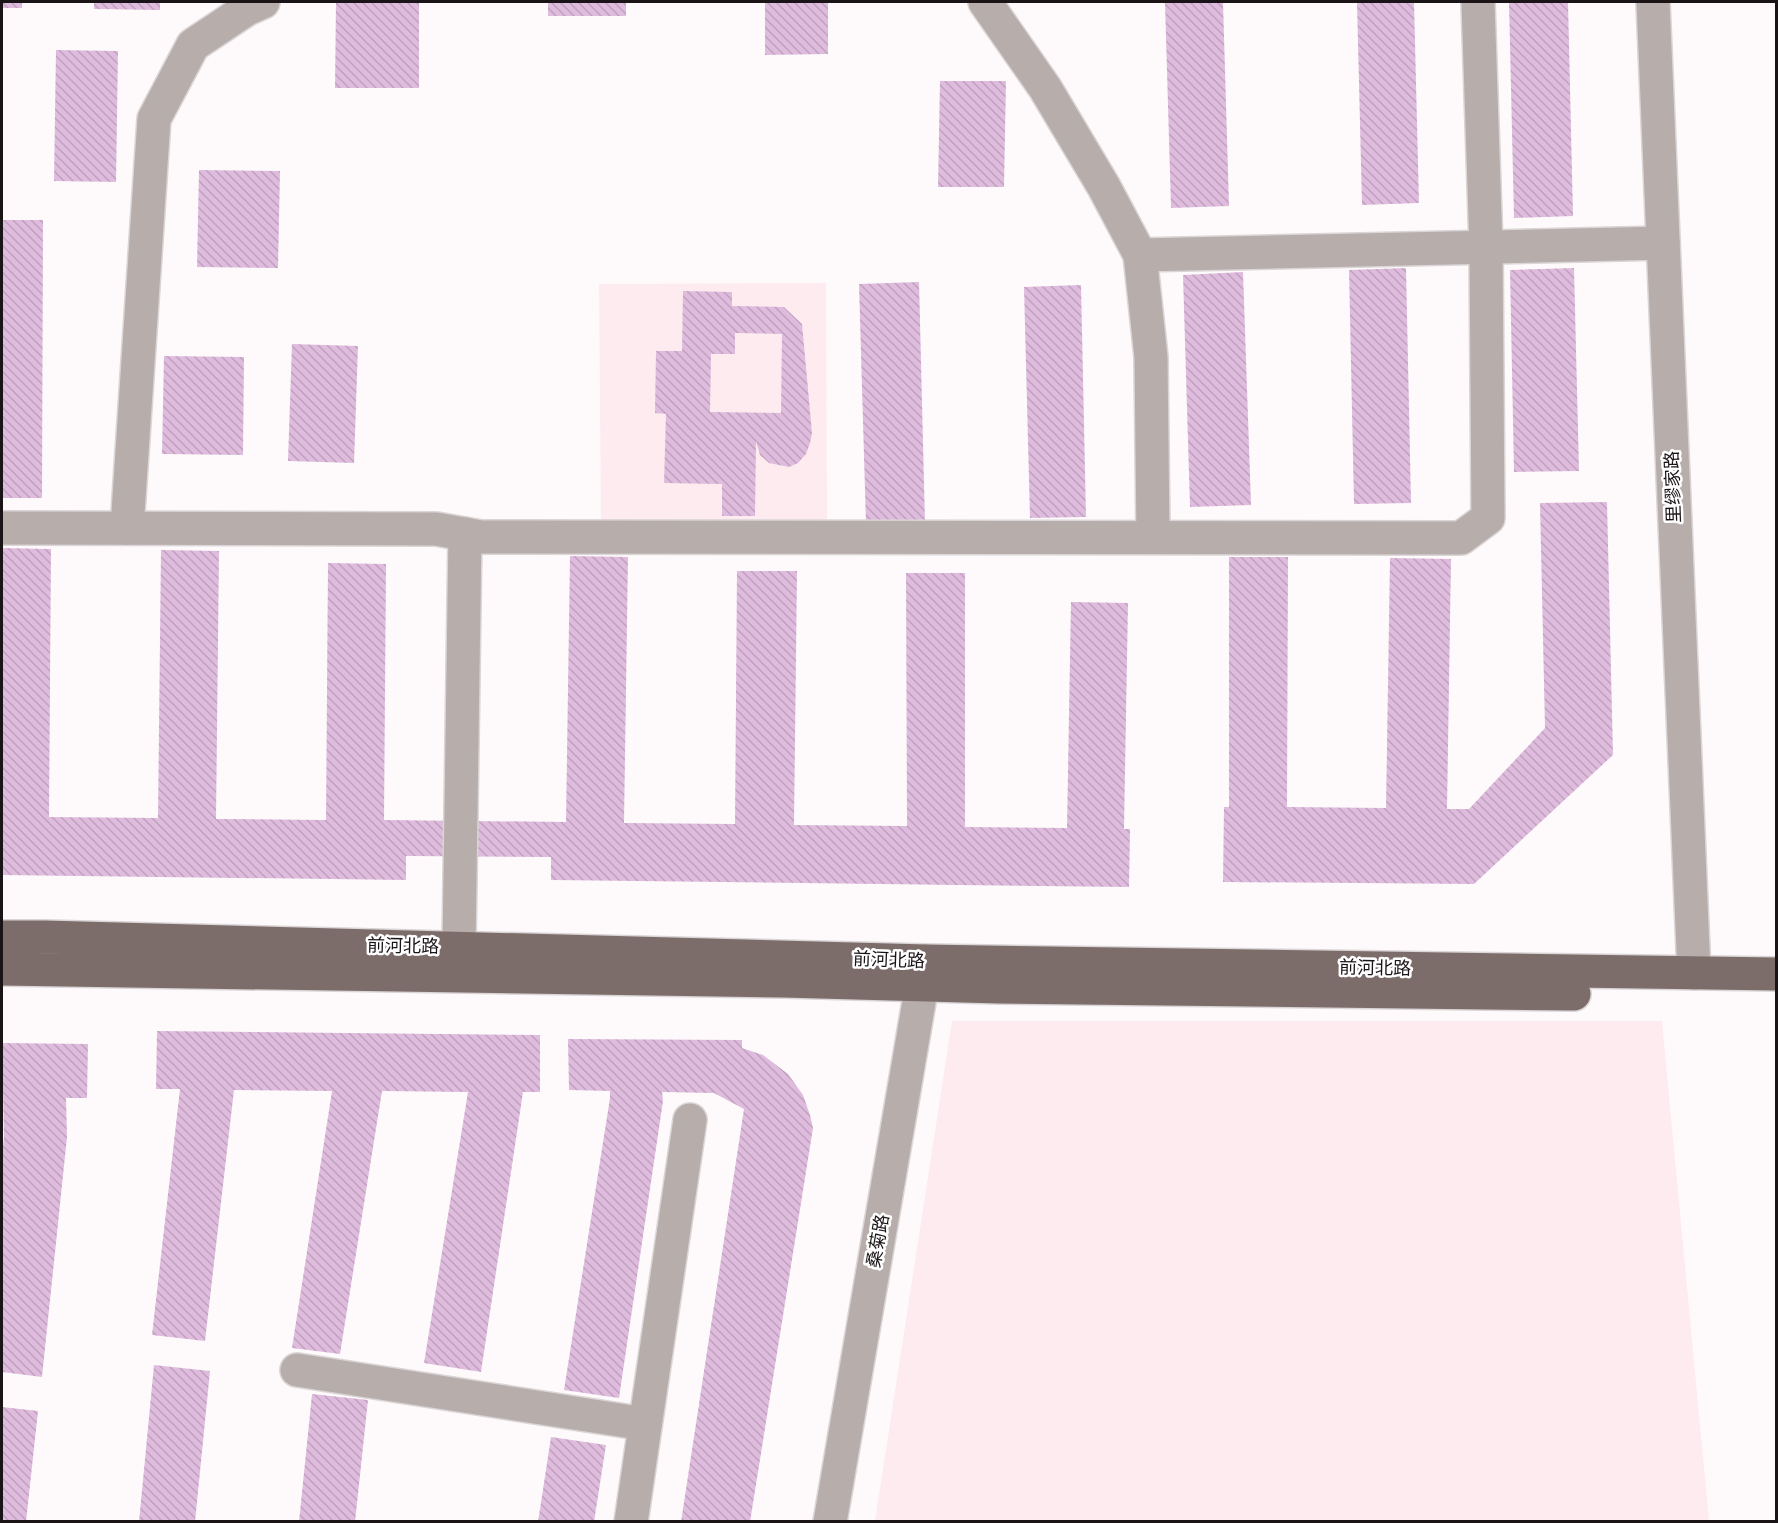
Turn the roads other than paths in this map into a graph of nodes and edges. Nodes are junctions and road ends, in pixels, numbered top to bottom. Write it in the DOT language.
graph roads {
  1 [pos="263,2"];
  2 [pos="985,2"];
  3 [pos="1478,2"];
  4 [pos="1653,2"];
  5 [pos="1663,243"];
  6 [pos="1486,247"];
  7 [pos="1140,255"];
  8 [pos="2,528"];
  9 [pos="127,528"];
  10 [pos="465,534"];
  11 [pos="1153,537"];
  12 [pos="2,938"];
  13 [pos="459,947"];
  14 [pos="2,969"];
  15 [pos="923,973"];
  16 [pos="1694,973"];
  17 [pos="1776,974"];
  18 [pos="1776,997"];
  19 [pos="690,1120"];
  20 [pos="297,1370"];
  21 [pos="645,1424"];
  22 [pos="631,1521"];
  23 [pos="830,1521"];
  1 -- 9 [label="street"];
  2 -- 7 [label="street"];
  3 -- 6 [label="street"];
  4 -- 5 [label="street, 里缪家路"];
  5 -- 6 [label="street"];
  5 -- 16 [label="street, 里缪家路"];
  6 -- 7 [label="street"];
  6 -- 11 [label="street"];
  7 -- 11 [label="street"];
  8 -- 9 [label="street"];
  9 -- 10 [label="street"];
  10 -- 11 [label="street"];
  10 -- 13 [label="street"];
  12 -- 13 [label="main road, 前河北路"];
  13 -- 15 [label="main road, 前河北路"];
  14 -- 15 [label="main road, 前河北路"];
  15 -- 16 [label="main road, 前河北路"];
  15 -- 18 [label="main road, 前河北路"];
  15 -- 23 [label="street, 桑菊路"];
  16 -- 17 [label="main road, 前河北路"];
  19 -- 21 [label="street"];
  20 -- 21 [label="street"];
  21 -- 22 [label="street"];
}
